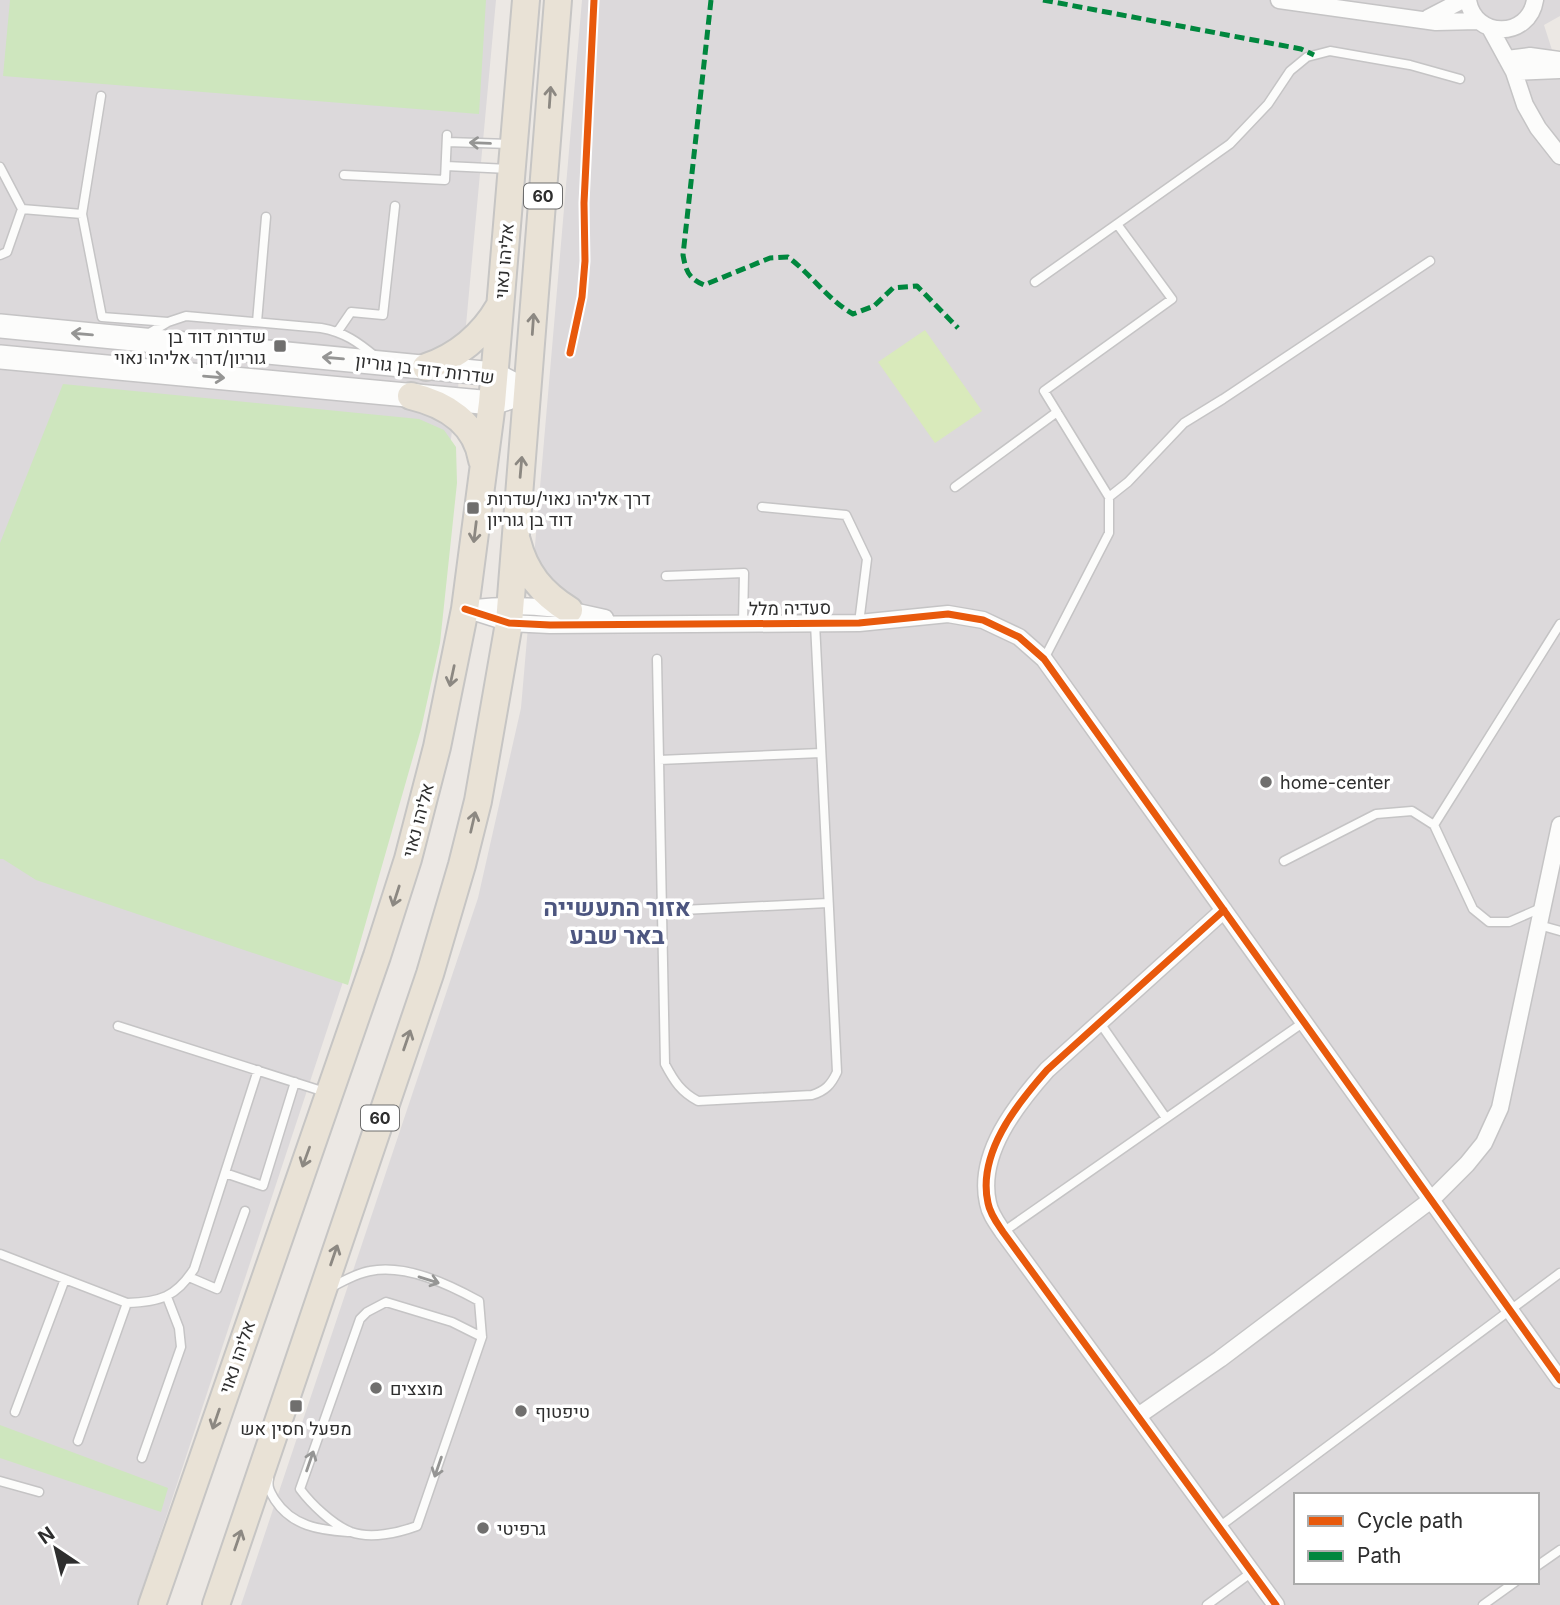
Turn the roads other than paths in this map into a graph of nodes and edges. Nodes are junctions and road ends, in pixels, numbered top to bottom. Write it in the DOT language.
graph roads {
  1 [pos="526,0"];
  2 [pos="558,0"];
  3 [pos="1279,0"];
  4 [pos="1462,0"];
  5 [pos="1468,0"];
  6 [pos="1535,0"];
  7 [pos="1423,20"];
  8 [pos="1523,22"];
  9 [pos="1484,25"];
  10 [pos="1560,60"];
  11 [pos="1512,62"];
  12 [pos="1560,70"];
  13 [pos="1460,79"];
  14 [pos="101,96"];
  15 [pos="512,156"];
  16 [pos="1560,156"];
  17 [pos="446,166"];
  18 [pos="0,167"];
  19 [pos="344,175"];
  20 [pos="395,206"];
  21 [pos="22,209"];
  22 [pos="82,214"];
  23 [pos="266,216"];
  24 [pos="1117,224"];
  25 [pos="0,255"];
  26 [pos="1430,261"];
  27 [pos="1035,282"];
  28 [pos="500,305"];
  29 [pos="168,322"];
  30 [pos="257,322"];
  31 [pos="0,326"];
  32 [pos="338,331"];
  33 [pos="138,340"];
  34 [pos="0,357"];
  35 [pos="383,363"];
  36 [pos="426,367"];
  37 [pos="494,374"];
  38 [pos="528,392"];
  39 [pos="411,396"];
  40 [pos="492,403"];
  41 [pos="1057,412"];
  42 [pos="483,464"];
  43 [pos="955,487"];
  44 [pos="1110,497"];
  45 [pos="762,507"];
  46 [pos="515,535"];
  47 [pos="666,576"];
  48 [pos="465,609"];
  49 [pos="569,610"];
  50 [pos="510,613"];
  51 [pos="859,622"];
  52 [pos="628,623"];
  53 [pos="815,623"];
  54 [pos="1560,624"];
  55 [pos="743,625"];
  56 [pos="657,659"];
  57 [pos="1044,659"];
  58 [pos="821,753"];
  59 [pos="659,760"];
  60 [pos="1434,825"];
  61 [pos="1560,825"];
  62 [pos="1284,861"];
  63 [pos="828,903"];
  64 [pos="1543,907"];
  65 [pos="1224,910"];
  66 [pos="662,911"];
  67 [pos="1539,925"];
  68 [pos="1560,931"];
  69 [pos="1099,1022"];
  70 [pos="1304,1022"];
  71 [pos="118,1026"];
  72 [pos="258,1070"];
  73 [pos="295,1082"];
  74 [pos="330,1093"];
  75 [pos="1166,1118"];
  76 [pos="225,1172"];
  77 [pos="1431,1200"];
  78 [pos="245,1211"];
  79 [pos="1003,1232"];
  80 [pos="0,1254"];
  81 [pos="1560,1273"];
  82 [pos="189,1277"];
  83 [pos="65,1279"];
  84 [pos="320,1296"];
  85 [pos="167,1297"];
  86 [pos="127,1303"];
  87 [pos="1510,1310"];
  88 [pos="482,1337"];
  89 [pos="1560,1380"];
  90 [pos="281,1411"];
  91 [pos="15,1412"];
  92 [pos="1138,1416"];
  93 [pos="78,1441"];
  94 [pos="142,1458"];
  95 [pos="0,1481"];
  96 [pos="39,1492"];
  97 [pos="1219,1527"];
  98 [pos="351,1532"];
  99 [pos="1560,1550"];
  100 [pos="1539,1565"];
  101 [pos="1252,1572"];
  102 [pos="1512,1584"];
  103 [pos="152,1605"];
  104 [pos="216,1605"];
  105 [pos="1207,1605"];
  106 [pos="1276,1605"];
  107 [pos="1483,1605"];
  1 -- 15 [label="highway, אליהו נאוי / 60"];
  38 -- 2 [label="highway, אליהו נאוי / 60, one-way"];
  3 -- 7 [label="street"];
  4 -- 7 [label="street"];
  5 -- 9 [label="street"];
  6 -- 8 [label="street"];
  7 -- 9 [label="street"];
  8 -- 9 [label="street"];
  8 -- 11 [label="street"];
  9 -- 11 [label="street"];
  10 -- 11 [label="street"];
  11 -- 12 [label="street"];
  11 -- 16 [label="street"];
  13 -- 24 [label="lane"];
  14 -- 22 [label="lane"];
  15 -- 17 [label="lane"];
  15 -- 17 [label="lane, one-way"];
  15 -- 28 [label="highway, אליהו נאוי / 60"];
  17 -- 19 [label="lane"];
  18 -- 21 [label="lane"];
  20 -- 32 [label="lane"];
  21 -- 22 [label="lane"];
  21 -- 25 [label="lane"];
  22 -- 29 [label="lane"];
  23 -- 30 [label="lane"];
  24 -- 27 [label="lane"];
  24 -- 41 [label="lane"];
  26 -- 44 [label="lane"];
  28 -- 36 [label="highway"];
  28 -- 37 [label="highway, אליהו נאוי / 60"];
  29 -- 30 [label="lane"];
  29 -- 33 [label="lane"];
  30 -- 32 [label="lane"];
  33 -- 31 [label="main road, שדרות דוד בן גוריון, one-way"];
  32 -- 35 [label="lane"];
  35 -- 33 [label="main road, שדרות דוד בן גוריון, one-way"];
  34 -- 39 [label="main road, שדרות דוד בן גוריון, one-way"];
  35 -- 36 [label="main road, שדרות דוד בן גוריון"];
  36 -- 37 [label="main road, שדרות דוד בן גוריון"];
  37 -- 38 [label="main road, שדרות דוד בן גוריון"];
  37 -- 40 [label="highway, אליהו נאוי / 60"];
  38 -- 40 [label="main road, שדרות דוד בן גוריון"];
  46 -- 38 [label="highway, אליהו נאוי / 60, one-way"];
  39 -- 40 [label="main road, שדרות דוד בן גוריון"];
  39 -- 42 [label="highway"];
  40 -- 42 [label="highway, אליהו נאוי / 60"];
  41 -- 43 [label="lane"];
  41 -- 44 [label="lane"];
  42 -- 48 [label="highway, אליהו נאוי / 60, one-way"];
  44 -- 57 [label="lane"];
  45 -- 51 [label="lane"];
  46 -- 49 [label="highway"];
  46 -- 50 [label="highway, אליהו נאוי / 60"];
  47 -- 55 [label="lane"];
  48 -- 50 [label="street, סעדיה מלל"];
  48 -- 74 [label="highway, אליהו נאוי / 60, one-way"];
  49 -- 50 [label="street, סעדיה מלל"];
  49 -- 52 [label="street, סעדיה מלל"];
  50 -- 52 [label="street, סעדיה מלל"];
  84 -- 50 [label="highway, אליהו נאוי / 60, one-way"];
  51 -- 53 [label="street, סעדיה מלל"];
  51 -- 57 [label="street, סעדיה מלל"];
  52 -- 55 [label="street, סעדיה מלל"];
  53 -- 55 [label="street, סעדיה מלל"];
  53 -- 58 [label="lane"];
  54 -- 60 [label="lane"];
  56 -- 59 [label="lane"];
  57 -- 65 [label="street, סעדיה מלל"];
  58 -- 59 [label="lane"];
  58 -- 63 [label="lane"];
  59 -- 66 [label="lane"];
  60 -- 62 [label="lane"];
  60 -- 64 [label="lane"];
  61 -- 64 [label="street"];
  63 -- 66 [label="lane"];
  63 -- 66 [label="lane"];
  64 -- 67 [label="street"];
  65 -- 69 [label="street"];
  65 -- 70 [label="street, סעדיה מלל"];
  67 -- 68 [label="lane"];
  67 -- 77 [label="street"];
  69 -- 75 [label="lane"];
  69 -- 79 [label="street"];
  70 -- 75 [label="lane"];
  70 -- 77 [label="street, סעדיה מלל"];
  71 -- 72 [label="lane"];
  72 -- 73 [label="lane"];
  72 -- 76 [label="lane"];
  73 -- 74 [label="lane"];
  73 -- 76 [label="lane"];
  74 -- 103 [label="highway, אליהו נאוי / 60, one-way"];
  75 -- 79 [label="lane"];
  76 -- 82 [label="lane"];
  77 -- 87 [label="street, סעדיה מלל"];
  77 -- 92 [label="street"];
  78 -- 82 [label="lane"];
  79 -- 92 [label="street"];
  80 -- 83 [label="lane"];
  81 -- 87 [label="lane"];
  82 -- 85 [label="lane"];
  83 -- 86 [label="lane"];
  83 -- 91 [label="lane"];
  84 -- 88 [label="lane, one-way"];
  84 -- 90 [label="highway, אליהו נאוי / 60"];
  85 -- 86 [label="lane"];
  85 -- 94 [label="lane"];
  86 -- 93 [label="lane"];
  87 -- 89 [label="street, סעדיה מלל"];
  87 -- 97 [label="lane"];
  88 -- 98 [label="lane, one-way"];
  98 -- 88 [label="lane, one-way"];
  90 -- 98 [label="lane"];
  104 -- 90 [label="highway, אליהו נאוי / 60, one-way"];
  92 -- 97 [label="street"];
  95 -- 96 [label="lane"];
  97 -- 101 [label="street"];
  99 -- 100 [label="lane"];
  101 -- 105 [label="lane"];
  101 -- 106 [label="street"];
  102 -- 107 [label="lane"];
}
